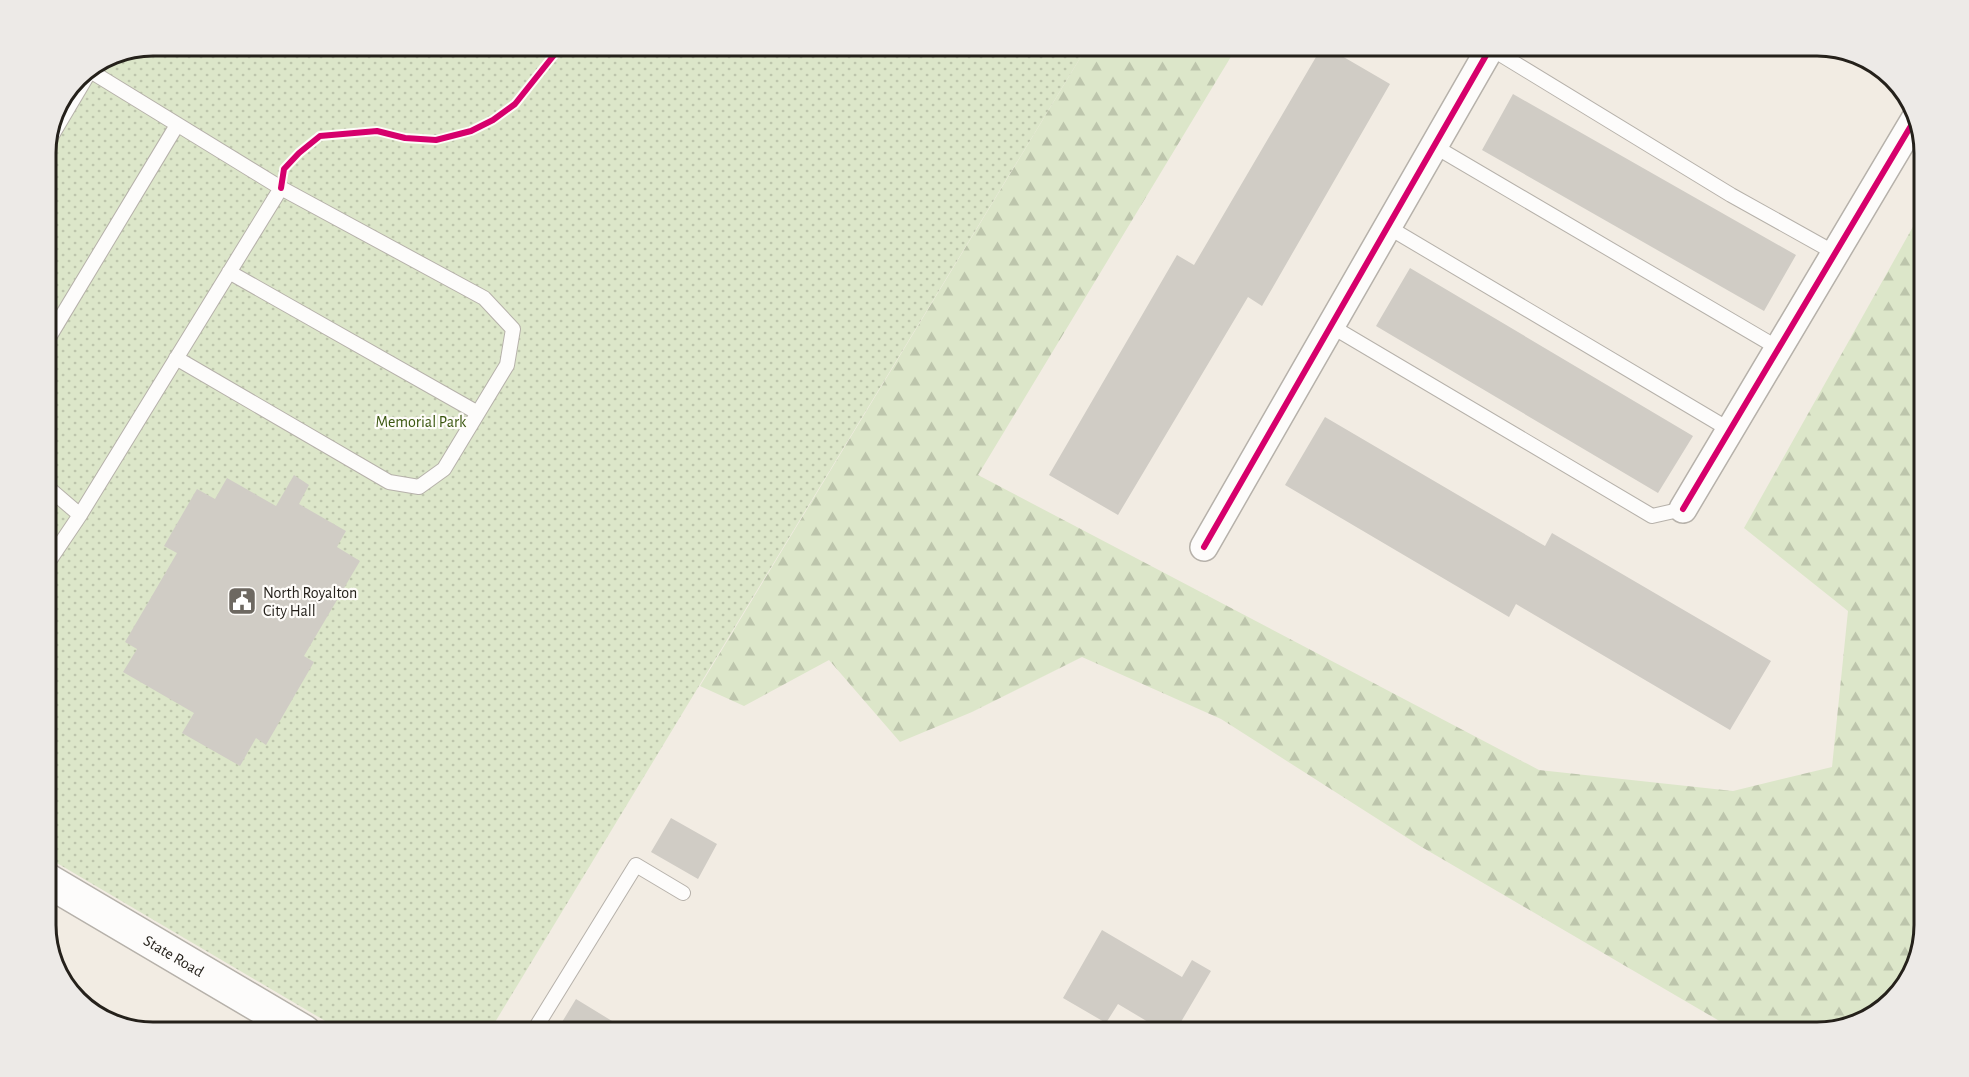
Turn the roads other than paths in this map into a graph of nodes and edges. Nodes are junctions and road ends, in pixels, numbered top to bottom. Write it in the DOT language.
graph roads {
  1 [pos="1485,56"];
  2 [pos="1507,56"];
  3 [pos="95,74"];
  4 [pos="73,97"];
  5 [pos="65,111"];
  6 [pos="177,125"];
  7 [pos="1910,127"];
  8 [pos="1434,146"];
  9 [pos="281,188"];
  10 [pos="1388,227"];
  11 [pos="1835,254"];
  12 [pos="229,272"];
  13 [pos="56,326"];
  14 [pos="1331,326"];
  15 [pos="1778,348"];
  16 [pos="176,358"];
  17 [pos="478,413"];
  18 [pos="1730,430"];
  19 [pos="56,494"];
  20 [pos="1683,509"];
  21 [pos="80,515"];
  22 [pos="1204,548"];
  23 [pos="56,551"];
  24 [pos="56,885"];
  25 [pos="683,893"];
  26 [pos="287,1022"];
  27 [pos="539,1022"];
  1 -- 8 [label="street"];
  2 -- 11 [label="lane"];
  3 -- 6 [label="lane"];
  4 -- 5 [label="lane"];
  6 -- 9 [label="lane"];
  6 -- 13 [label="lane"];
  7 -- 11 [label="street"];
  8 -- 10 [label="street"];
  8 -- 15 [label="lane"];
  9 -- 12 [label="lane"];
  9 -- 17 [label="lane"];
  10 -- 14 [label="street"];
  10 -- 18 [label="lane"];
  11 -- 15 [label="street"];
  12 -- 16 [label="lane"];
  12 -- 17 [label="lane"];
  14 -- 20 [label="lane"];
  14 -- 22 [label="street"];
  15 -- 18 [label="street"];
  16 -- 17 [label="lane"];
  16 -- 21 [label="lane"];
  18 -- 20 [label="street"];
  19 -- 21 [label="lane"];
  21 -- 23 [label="lane"];
  24 -- 26 [label="main road, State Road"];
  25 -- 27 [label="lane"];
}
